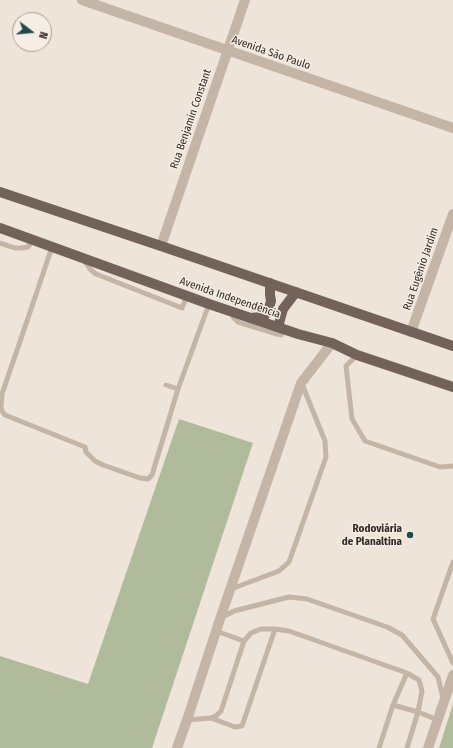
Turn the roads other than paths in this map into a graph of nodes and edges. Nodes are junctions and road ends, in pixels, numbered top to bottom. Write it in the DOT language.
graph roads {
  1 [pos="82,0"];
  2 [pos="245,0"];
  3 [pos="227,50"];
  4 [pos="453,128"];
  5 [pos="0,192"];
  6 [pos="453,214"];
  7 [pos="0,228"];
  8 [pos="33,240"];
  9 [pos="0,243"];
  10 [pos="161,246"];
  11 [pos="52,247"];
  12 [pos="270,283"];
  13 [pos="296,292"];
  14 [pos="208,304"];
  15 [pos="231,311"];
  16 [pos="251,318"];
  17 [pos="282,328"];
  18 [pos="411,332"];
  19 [pos="332,343"];
  20 [pos="453,346"];
  21 [pos="357,355"];
  22 [pos="302,383"];
  23 [pos="166,385"];
  24 [pos="453,386"];
  25 [pos="178,389"];
  26 [pos="1,411"];
  27 [pos="453,466"];
  28 [pos="453,562"];
  29 [pos="231,589"];
  30 [pos="220,618"];
  31 [pos="275,629"];
  32 [pos="216,631"];
  33 [pos="244,641"];
  34 [pos="453,663"];
  35 [pos="407,673"];
  36 [pos="453,675"];
  37 [pos="444,701"];
  38 [pos="393,705"];
  39 [pos="418,712"];
  40 [pos="211,718"];
  41 [pos="187,720"];
  42 [pos="438,720"];
  43 [pos="177,748"];
  44 [pos="379,748"];
  45 [pos="407,748"];
  46 [pos="428,748"];
  1 -- 3 [label="street, Avenida São Paulo"];
  2 -- 3 [label="street, Rua Benjamin Constant"];
  3 -- 4 [label="street, Avenida São Paulo"];
  3 -- 10 [label="street, Rua Benjamin Constant"];
  5 -- 10 [label="main road"];
  6 -- 18 [label="street, Rua Eugênio Jardim"];
  7 -- 8 [label="main road, Avenida Independência"];
  8 -- 9 [label="lane"];
  8 -- 11 [label="main road, Avenida Independência"];
  10 -- 12 [label="main road"];
  11 -- 14 [label="main road, Avenida Independência"];
  11 -- 26 [label="lane"];
  12 -- 13 [label="main road"];
  12 -- 16 [label="main road"];
  13 -- 17 [label="main road"];
  13 -- 18 [label="main road"];
  14 -- 15 [label="main road, Avenida Independência"];
  14 -- 25 [label="lane"];
  15 -- 16 [label="main road, Avenida Independência"];
  15 -- 17 [label="lane"];
  16 -- 17 [label="main road, Avenida Independência"];
  17 -- 19 [label="main road, Avenida Independência"];
  18 -- 20 [label="main road"];
  19 -- 21 [label="main road, Avenida Independência"];
  19 -- 22 [label="street"];
  21 -- 24 [label="main road, Avenida Independência"];
  21 -- 27 [label="lane"];
  22 -- 29 [label="street"];
  22 -- 29 [label="lane"];
  23 -- 25 [label="lane"];
  25 -- 26 [label="lane"];
  28 -- 34 [label="lane"];
  29 -- 30 [label="street"];
  30 -- 32 [label="street"];
  30 -- 37 [label="lane"];
  31 -- 33 [label="lane"];
  31 -- 35 [label="lane"];
  31 -- 40 [label="lane"];
  32 -- 33 [label="lane"];
  32 -- 41 [label="street"];
  33 -- 40 [label="lane"];
  35 -- 38 [label="lane"];
  35 -- 39 [label="lane"];
  36 -- 37 [label="street"];
  37 -- 42 [label="street"];
  38 -- 39 [label="lane"];
  38 -- 44 [label="lane"];
  39 -- 42 [label="lane"];
  39 -- 45 [label="lane"];
  40 -- 41 [label="lane"];
  41 -- 43 [label="street"];
  42 -- 46 [label="street"];
}
